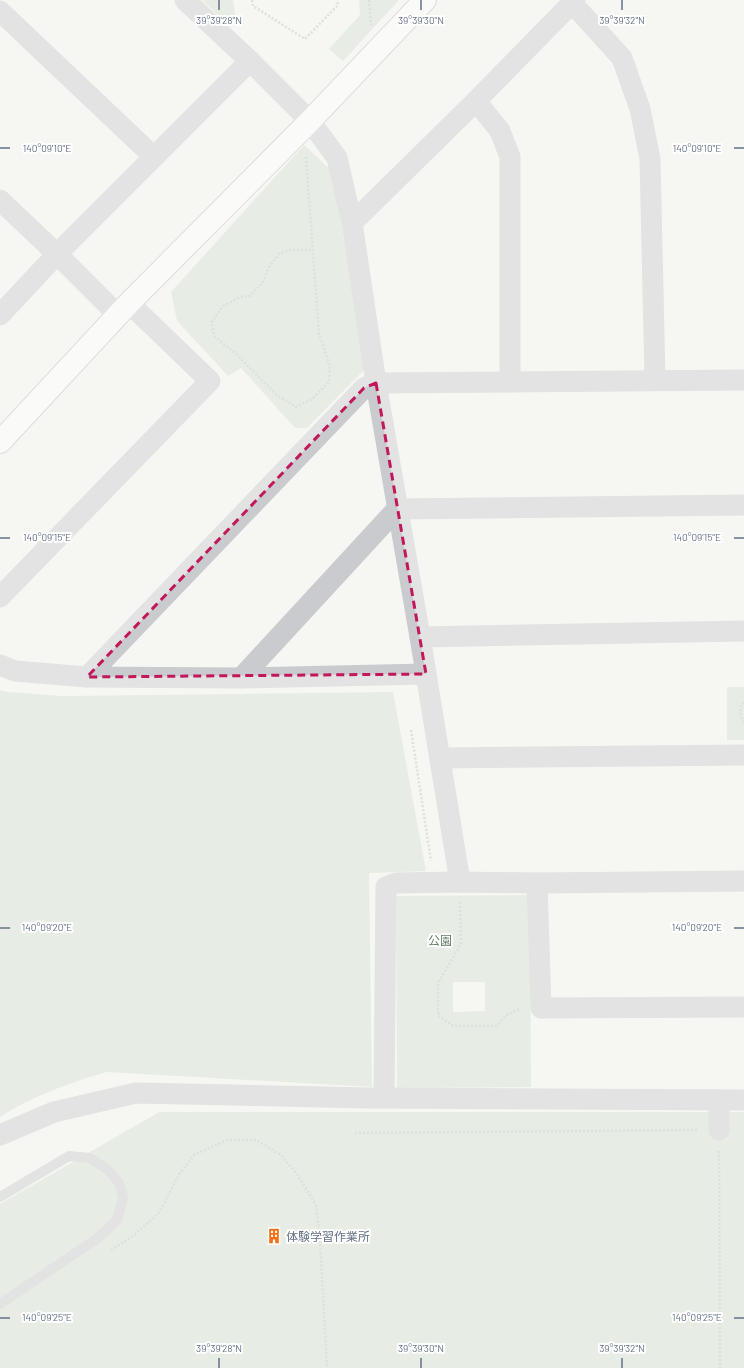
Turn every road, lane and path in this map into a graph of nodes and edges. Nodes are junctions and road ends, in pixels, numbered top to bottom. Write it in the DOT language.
graph roads {
  1 [pos="185,0"];
  2 [pos="252,0"];
  3 [pos="337,0"];
  4 [pos="369,0"];
  5 [pos="425,0"];
  6 [pos="574,2"];
  7 [pos="0,11"];
  8 [pos="371,25"];
  9 [pos="250,61"];
  10 [pos="476,101"];
  11 [pos="310,121"];
  12 [pos="306,156"];
  13 [pos="154,157"];
  14 [pos="0,200"];
  15 [pos="352,223"];
  16 [pos="313,250"];
  17 [pos="57,254"];
  18 [pos="124,309"];
  19 [pos="0,315"];
  20 [pos="655,380"];
  21 [pos="744,380"];
  22 [pos="510,382"];
  23 [pos="376,383"];
  24 [pos="0,442"];
  25 [pos="744,505"];
  26 [pos="397,509"];
  27 [pos="0,597"];
  28 [pos="744,631"];
  29 [pos="420,637"];
  30 [pos="0,665"];
  31 [pos="426,674"];
  32 [pos="87,677"];
  33 [pos="241,678"];
  34 [pos="744,702"];
  35 [pos="744,722"];
  36 [pos="744,755"];
  37 [pos="440,758"];
  38 [pos="744,881"];
  39 [pos="460,882"];
  40 [pos="537,883"];
  41 [pos="744,1007"];
  42 [pos="541,1008"];
  43 [pos="384,1098"];
  44 [pos="719,1100"];
  45 [pos="744,1100"];
  46 [pos="719,1130"];
  47 [pos="355,1133"];
  48 [pos="0,1134"];
  49 [pos="0,1197"];
  50 [pos="109,1252"];
  51 [pos="0,1304"];
  52 [pos="327,1368"];
  53 [pos="720,1368"];
  1 -- 9 [label="street"];
  2 -- 3 [label="path"];
  4 -- 8 [label="path"];
  5 -- 11 [label="street"];
  6 -- 10 [label="street"];
  6 -- 20 [label="street"];
  7 -- 13 [label="street"];
  9 -- 11 [label="street"];
  9 -- 13 [label="street"];
  10 -- 15 [label="street"];
  10 -- 22 [label="street"];
  11 -- 15 [label="street"];
  11 -- 18 [label="street"];
  12 -- 16 [label="path"];
  13 -- 17 [label="street"];
  14 -- 17 [label="street"];
  15 -- 23 [label="street"];
  16 -- 16 [label="path"];
  17 -- 18 [label="street"];
  17 -- 19 [label="street"];
  18 -- 24 [label="street"];
  18 -- 27 [label="street"];
  20 -- 21 [label="street"];
  20 -- 22 [label="street"];
  22 -- 23 [label="street"];
  23 -- 26 [label="street"];
  23 -- 32 [label="street"];
  25 -- 26 [label="street"];
  26 -- 29 [label="street"];
  26 -- 33 [label="street"];
  28 -- 29 [label="street"];
  29 -- 31 [label="street"];
  30 -- 32 [label="street"];
  31 -- 33 [label="street"];
  31 -- 37 [label="street"];
  32 -- 33 [label="street"];
  34 -- 35 [label="path"];
  36 -- 37 [label="street"];
  37 -- 39 [label="street"];
  38 -- 40 [label="street"];
  39 -- 40 [label="street"];
  39 -- 42 [label="path"];
  39 -- 43 [label="street"];
  40 -- 42 [label="street"];
  41 -- 42 [label="street"];
  43 -- 44 [label="street"];
  43 -- 48 [label="street"];
  44 -- 45 [label="street"];
  44 -- 46 [label="street"];
  46 -- 47 [label="path"];
  46 -- 53 [label="path"];
  49 -- 51 [label="lane"];
  50 -- 52 [label="path"];
}
